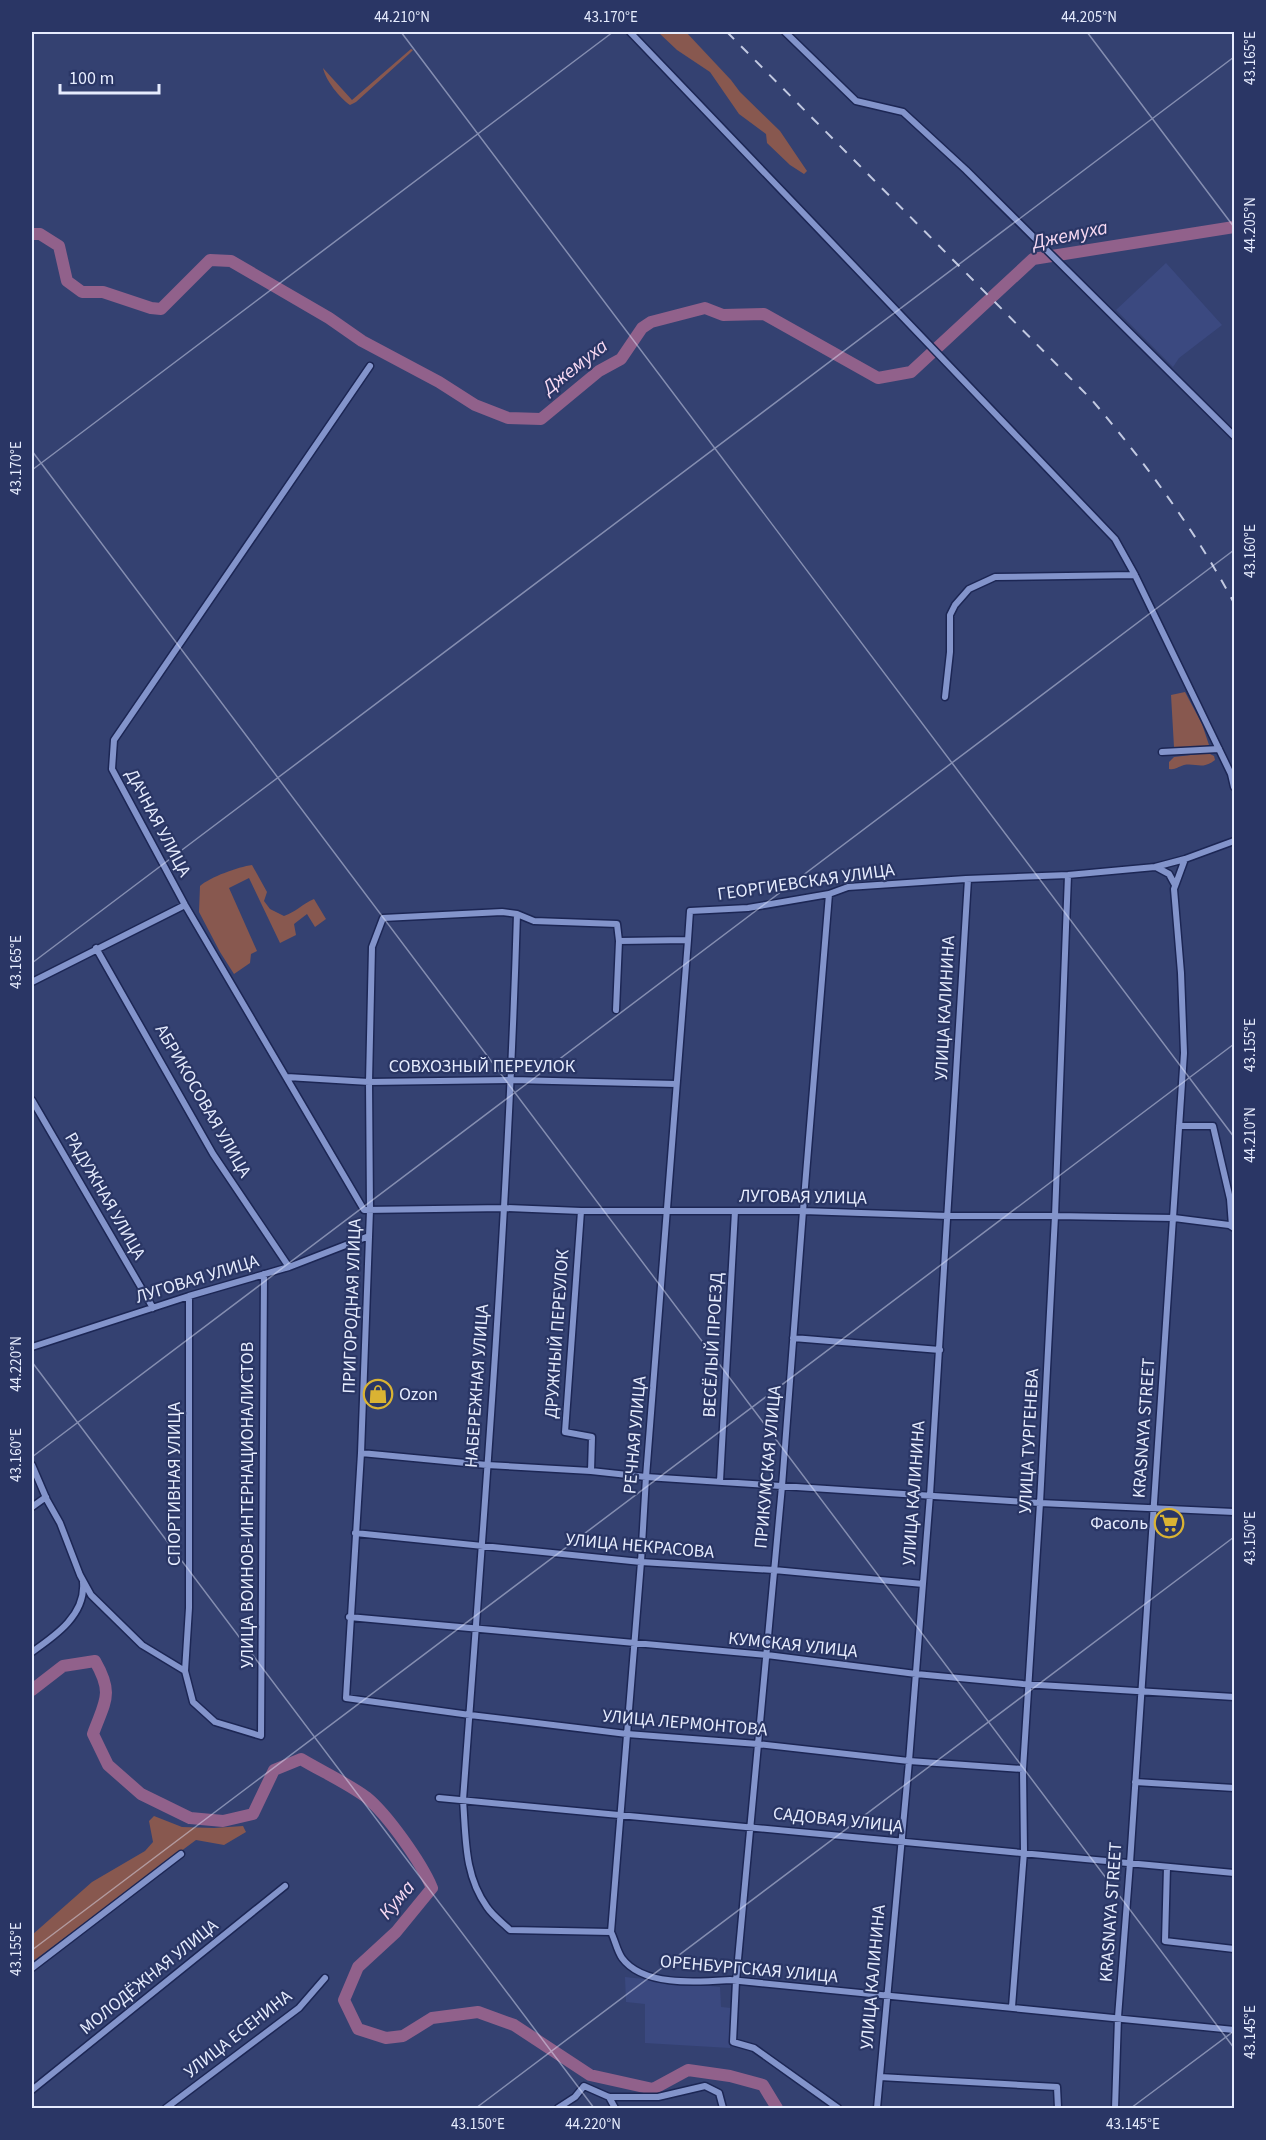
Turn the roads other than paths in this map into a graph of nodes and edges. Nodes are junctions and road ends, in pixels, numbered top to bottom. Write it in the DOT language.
graph roads {
  1 [pos="630,32"];
  2 [pos="785,32"];
  3 [pos="370,366"];
  4 [pos="1234,436"];
  5 [pos="1135,575"];
  6 [pos="945,697"];
  7 [pos="1219,749"];
  8 [pos="1162,752"];
  9 [pos="1234,787"];
  10 [pos="1234,841"];
  11 [pos="1185,859"];
  12 [pos="1155,867"];
  13 [pos="1068,875"];
  14 [pos="968,879"];
  15 [pos="1175,885"];
  16 [pos="830,894"];
  17 [pos="185,904"];
  18 [pos="517,914"];
  19 [pos="688,940"];
  20 [pos="619,941"];
  21 [pos="96,948"];
  22 [pos="32,982"];
  23 [pos="616,1010"];
  24 [pos="287,1077"];
  25 [pos="512,1080"];
  26 [pos="369,1082"];
  27 [pos="676,1084"];
  28 [pos="32,1100"];
  29 [pos="1179,1126"];
  30 [pos="505,1208"];
  31 [pos="370,1210"];
  32 [pos="581,1211"];
  33 [pos="667,1211"];
  34 [pos="735,1211"];
  35 [pos="802,1211"];
  36 [pos="948,1216"];
  37 [pos="1055,1216"];
  38 [pos="1174,1218"];
  39 [pos="1233,1227"];
  40 [pos="369,1236"];
  41 [pos="289,1267"];
  42 [pos="264,1274"];
  43 [pos="189,1296"];
  44 [pos="153,1308"];
  45 [pos="793,1338"];
  46 [pos="32,1347"];
  47 [pos="940,1350"];
  48 [pos="361,1453"];
  49 [pos="32,1465"];
  50 [pos="487,1465"];
  51 [pos="591,1471"];
  52 [pos="646,1477"];
  53 [pos="720,1481"];
  54 [pos="782,1486"];
  55 [pos="930,1495"];
  56 [pos="46,1497"];
  57 [pos="1040,1503"];
  58 [pos="32,1507"];
  59 [pos="1153,1508"];
  60 [pos="1234,1512"];
  61 [pos="355,1533"];
  62 [pos="481,1547"];
  63 [pos="641,1562"];
  64 [pos="774,1570"];
  65 [pos="83,1580"];
  66 [pos="923,1584"];
  67 [pos="349,1617"];
  68 [pos="477,1630"];
  69 [pos="633,1645"];
  70 [pos="32,1652"];
  71 [pos="767,1655"];
  72 [pos="185,1671"];
  73 [pos="916,1674"];
  74 [pos="1030,1684"];
  75 [pos="1142,1692"];
  76 [pos="1234,1697"];
  77 [pos="346,1698"];
  78 [pos="470,1715"];
  79 [pos="627,1734"];
  80 [pos="261,1736"];
  81 [pos="758,1744"];
  82 [pos="909,1761"];
  83 [pos="1023,1769"];
  84 [pos="1135,1782"];
  85 [pos="1234,1788"];
  86 [pos="439,1798"];
  87 [pos="463,1800"];
  88 [pos="619,1814"];
  89 [pos="751,1826"];
  90 [pos="900,1842"];
  91 [pos="1024,1852"];
  92 [pos="181,1854"];
  93 [pos="1130,1863"];
  94 [pos="1167,1867"];
  95 [pos="1234,1873"];
  96 [pos="285,1886"];
  97 [pos="611,1932"];
  98 [pos="1234,1949"];
  99 [pos="32,1968"];
  100 [pos="325,1978"];
  101 [pos="736,1981"];
  102 [pos="886,1996"];
  103 [pos="1012,2007"];
  104 [pos="1118,2017"];
  105 [pos="1234,2030"];
  106 [pos="880,2077"];
  107 [pos="32,2090"];
  108 [pos="609,2097"];
  109 [pos="166,2109"];
  110 [pos="558,2109"];
  111 [pos="615,2109"];
  112 [pos="723,2109"];
  113 [pos="838,2109"];
  114 [pos="877,2109"];
  115 [pos="1058,2109"];
  116 [pos="1115,2109"];
  1 -- 5 [label="street"];
  2 -- 4 [label="street"];
  3 -- 17 [label="street, ДАЧНАЯ УЛИЦА"];
  5 -- 6 [label="street"];
  5 -- 7 [label="street"];
  7 -- 8 [label="street"];
  7 -- 9 [label="street"];
  10 -- 11 [label="street, ГЕОРГИЕВСКАЯ УЛИЦА"];
  11 -- 12 [label="street, ГЕОРГИЕВСКАЯ УЛИЦА"];
  11 -- 15 [label="street, KRASNAYA STREET"];
  12 -- 13 [label="street, ГЕОРГИЕВСКАЯ УЛИЦА"];
  12 -- 15 [label="street"];
  13 -- 14 [label="street, ГЕОРГИЕВСКАЯ УЛИЦА"];
  13 -- 37 [label="street, УЛИЦА ТУРГЕНЕВА"];
  14 -- 16 [label="street, ГЕОРГИЕВСКАЯ УЛИЦА"];
  14 -- 36 [label="street, УЛИЦА КАЛИНИНА"];
  15 -- 29 [label="street, KRASNAYA STREET"];
  16 -- 19 [label="street, ГЕОРГИЕВСКАЯ УЛИЦА"];
  16 -- 35 [label="street, ПРИКУМСКАЯ УЛИЦА"];
  17 -- 21 [label="street"];
  17 -- 24 [label="street, ДАЧНАЯ УЛИЦА"];
  18 -- 20 [label="street"];
  18 -- 25 [label="street, НАБЕРЕЖНАЯ УЛИЦА"];
  18 -- 26 [label="street, ПРИГОРОДНАЯ УЛИЦА"];
  19 -- 20 [label="street"];
  19 -- 27 [label="street, РЕЧНАЯ УЛИЦА"];
  20 -- 23 [label="street"];
  21 -- 22 [label="street"];
  21 -- 41 [label="street, АБРИКОСОВАЯ УЛИЦА"];
  24 -- 26 [label="street, СОВХОЗНЫЙ ПЕРЕУЛОК"];
  24 -- 31 [label="street, ДАЧНАЯ УЛИЦА"];
  25 -- 26 [label="street, СОВХОЗНЫЙ ПЕРЕУЛОК"];
  25 -- 27 [label="street, СОВХОЗНЫЙ ПЕРЕУЛОК"];
  25 -- 30 [label="street, НАБЕРЕЖНАЯ УЛИЦА"];
  26 -- 31 [label="street, ПРИГОРОДНАЯ УЛИЦА"];
  27 -- 33 [label="street, РЕЧНАЯ УЛИЦА"];
  28 -- 44 [label="street, РАДУЖНАЯ УЛИЦА"];
  29 -- 38 [label="street, KRASNAYA STREET"];
  29 -- 39 [label="street"];
  30 -- 31 [label="street, ЛУГОВАЯ УЛИЦА"];
  30 -- 32 [label="street, ЛУГОВАЯ УЛИЦА"];
  30 -- 50 [label="street, НАБЕРЕЖНАЯ УЛИЦА"];
  31 -- 40 [label="street, ПРИГОРОДНАЯ УЛИЦА"];
  32 -- 33 [label="street, ЛУГОВАЯ УЛИЦА"];
  32 -- 51 [label="street, ДРУЖНЫЙ ПЕРЕУЛОК"];
  33 -- 34 [label="street, ЛУГОВАЯ УЛИЦА"];
  33 -- 52 [label="street, РЕЧНАЯ УЛИЦА"];
  34 -- 35 [label="street, ЛУГОВАЯ УЛИЦА"];
  34 -- 53 [label="street, ВЕСЁЛЫЙ ПРОЕЗД"];
  35 -- 36 [label="street, ЛУГОВАЯ УЛИЦА"];
  35 -- 45 [label="street, ПРИКУМСКАЯ УЛИЦА"];
  36 -- 37 [label="street, ЛУГОВАЯ УЛИЦА"];
  36 -- 47 [label="street, УЛИЦА КАЛИНИНА"];
  37 -- 38 [label="street, ЛУГОВАЯ УЛИЦА"];
  37 -- 57 [label="street, УЛИЦА ТУРГЕНЕВА"];
  38 -- 39 [label="street, ЛУГОВАЯ УЛИЦА"];
  38 -- 59 [label="street, KRASNAYA STREET"];
  40 -- 41 [label="street, ЛУГОВАЯ УЛИЦА"];
  40 -- 48 [label="street, ПРИГОРОДНАЯ УЛИЦА"];
  41 -- 42 [label="street, ЛУГОВАЯ УЛИЦА"];
  42 -- 43 [label="street, ЛУГОВАЯ УЛИЦА"];
  42 -- 80 [label="street, УЛИЦА ВОИНОВ-ИНТЕРНАЦИОНАЛИСТОВ"];
  43 -- 44 [label="street, ЛУГОВАЯ УЛИЦА"];
  43 -- 72 [label="street, СПОРТИВНАЯ УЛИЦА"];
  44 -- 46 [label="street, ЛУГОВАЯ УЛИЦА"];
  45 -- 47 [label="street"];
  45 -- 54 [label="street, ПРИКУМСКАЯ УЛИЦА"];
  47 -- 55 [label="street, УЛИЦА КАЛИНИНА"];
  48 -- 50 [label="street"];
  48 -- 61 [label="street, ПРИГОРОДНАЯ УЛИЦА"];
  49 -- 56 [label="street"];
  50 -- 51 [label="street"];
  50 -- 62 [label="street, НАБЕРЕЖНАЯ УЛИЦА"];
  51 -- 52 [label="street"];
  52 -- 53 [label="street"];
  52 -- 63 [label="street, РЕЧНАЯ УЛИЦА"];
  53 -- 54 [label="street"];
  54 -- 55 [label="street"];
  54 -- 64 [label="street, ПРИКУМСКАЯ УЛИЦА"];
  55 -- 57 [label="street"];
  55 -- 66 [label="street, УЛИЦА КАЛИНИНА"];
  56 -- 58 [label="street"];
  56 -- 65 [label="street"];
  57 -- 59 [label="street"];
  57 -- 74 [label="street, УЛИЦА ТУРГЕНЕВА"];
  59 -- 60 [label="street"];
  59 -- 75 [label="street, KRASNAYA STREET"];
  61 -- 62 [label="street, УЛИЦА НЕКРАСОВА"];
  61 -- 67 [label="street, ПРИГОРОДНАЯ УЛИЦА"];
  62 -- 63 [label="street, УЛИЦА НЕКРАСОВА"];
  62 -- 68 [label="street, НАБЕРЕЖНАЯ УЛИЦА"];
  63 -- 64 [label="street, УЛИЦА НЕКРАСОВА"];
  63 -- 69 [label="street, РЕЧНАЯ УЛИЦА"];
  64 -- 66 [label="street, УЛИЦА НЕКРАСОВА"];
  64 -- 71 [label="street, ПРИКУМСКАЯ УЛИЦА"];
  65 -- 70 [label="street"];
  65 -- 72 [label="street"];
  66 -- 73 [label="street, УЛИЦА КАЛИНИНА"];
  67 -- 68 [label="street, КУМСКАЯ УЛИЦА"];
  67 -- 77 [label="street, ПРИГОРОДНАЯ УЛИЦА"];
  68 -- 69 [label="street, КУМСКАЯ УЛИЦА"];
  68 -- 78 [label="street, НАБЕРЕЖНАЯ УЛИЦА"];
  69 -- 71 [label="street, КУМСКАЯ УЛИЦА"];
  69 -- 79 [label="street, РЕЧНАЯ УЛИЦА"];
  71 -- 73 [label="street, КУМСКАЯ УЛИЦА"];
  71 -- 81 [label="street, ПРИКУМСКАЯ УЛИЦА"];
  72 -- 80 [label="street, СПОРТИВНАЯ УЛИЦА"];
  73 -- 74 [label="street, КУМСКАЯ УЛИЦА"];
  73 -- 82 [label="street, УЛИЦА КАЛИНИНА"];
  74 -- 75 [label="street, КУМСКАЯ УЛИЦА"];
  74 -- 83 [label="street, УЛИЦА ТУРГЕНЕВА"];
  75 -- 76 [label="street, КУМСКАЯ УЛИЦА"];
  75 -- 84 [label="street, KRASNAYA STREET"];
  77 -- 78 [label="street, УЛИЦА ЛЕРМОНТОВА"];
  78 -- 79 [label="street, УЛИЦА ЛЕРМОНТОВА"];
  78 -- 87 [label="street, НАБЕРЕЖНАЯ УЛИЦА"];
  79 -- 81 [label="street, УЛИЦА ЛЕРМОНТОВА"];
  79 -- 88 [label="street, РЕЧНАЯ УЛИЦА"];
  81 -- 82 [label="street, УЛИЦА ЛЕРМОНТОВА"];
  81 -- 89 [label="street, ПРИКУМСКАЯ УЛИЦА"];
  82 -- 83 [label="street, УЛИЦА ЛЕРМОНТОВА"];
  82 -- 90 [label="street, УЛИЦА КАЛИНИНА"];
  83 -- 91 [label="street, УЛИЦА ТУРГЕНЕВА"];
  84 -- 85 [label="street"];
  84 -- 93 [label="street, KRASNAYA STREET"];
  86 -- 87 [label="street, САДОВАЯ УЛИЦА"];
  87 -- 88 [label="street, САДОВАЯ УЛИЦА"];
  87 -- 97 [label="street, НАБЕРЕЖНАЯ УЛИЦА"];
  88 -- 89 [label="street, САДОВАЯ УЛИЦА"];
  88 -- 97 [label="street, РЕЧНАЯ УЛИЦА"];
  89 -- 90 [label="street, САДОВАЯ УЛИЦА"];
  89 -- 101 [label="street, ПРИКУМСКАЯ УЛИЦА"];
  90 -- 91 [label="street, САДОВАЯ УЛИЦА"];
  90 -- 102 [label="street, УЛИЦА КАЛИНИНА"];
  91 -- 93 [label="street, САДОВАЯ УЛИЦА"];
  91 -- 103 [label="street, УЛИЦА ТУРГЕНЕВА"];
  92 -- 99 [label="street"];
  93 -- 94 [label="street, САДОВАЯ УЛИЦА"];
  93 -- 104 [label="street, KRASNAYA STREET"];
  94 -- 95 [label="street, САДОВАЯ УЛИЦА"];
  94 -- 98 [label="street"];
  96 -- 107 [label="street, МОЛОДЁЖНАЯ УЛИЦА"];
  97 -- 101 [label="street, ОРЕНБУРГСКАЯ УЛИЦА"];
  100 -- 109 [label="street, УЛИЦА ЕСЕНИНА"];
  101 -- 102 [label="street, ОРЕНБУРГСКАЯ УЛИЦА"];
  101 -- 113 [label="street, ПРИКУМСКАЯ УЛИЦА"];
  102 -- 103 [label="street, ОРЕНБУРГСКАЯ УЛИЦА"];
  102 -- 106 [label="street, УЛИЦА КАЛИНИНА"];
  103 -- 104 [label="street, ОРЕНБУРГСКАЯ УЛИЦА"];
  104 -- 105 [label="street, ОРЕНБУРГСКАЯ УЛИЦА"];
  104 -- 116 [label="street, KRASNAYA STREET"];
  106 -- 114 [label="street, УЛИЦА КАЛИНИНА"];
  106 -- 115 [label="street"];
  108 -- 110 [label="street"];
  108 -- 111 [label="street"];
  108 -- 112 [label="street"];
}
